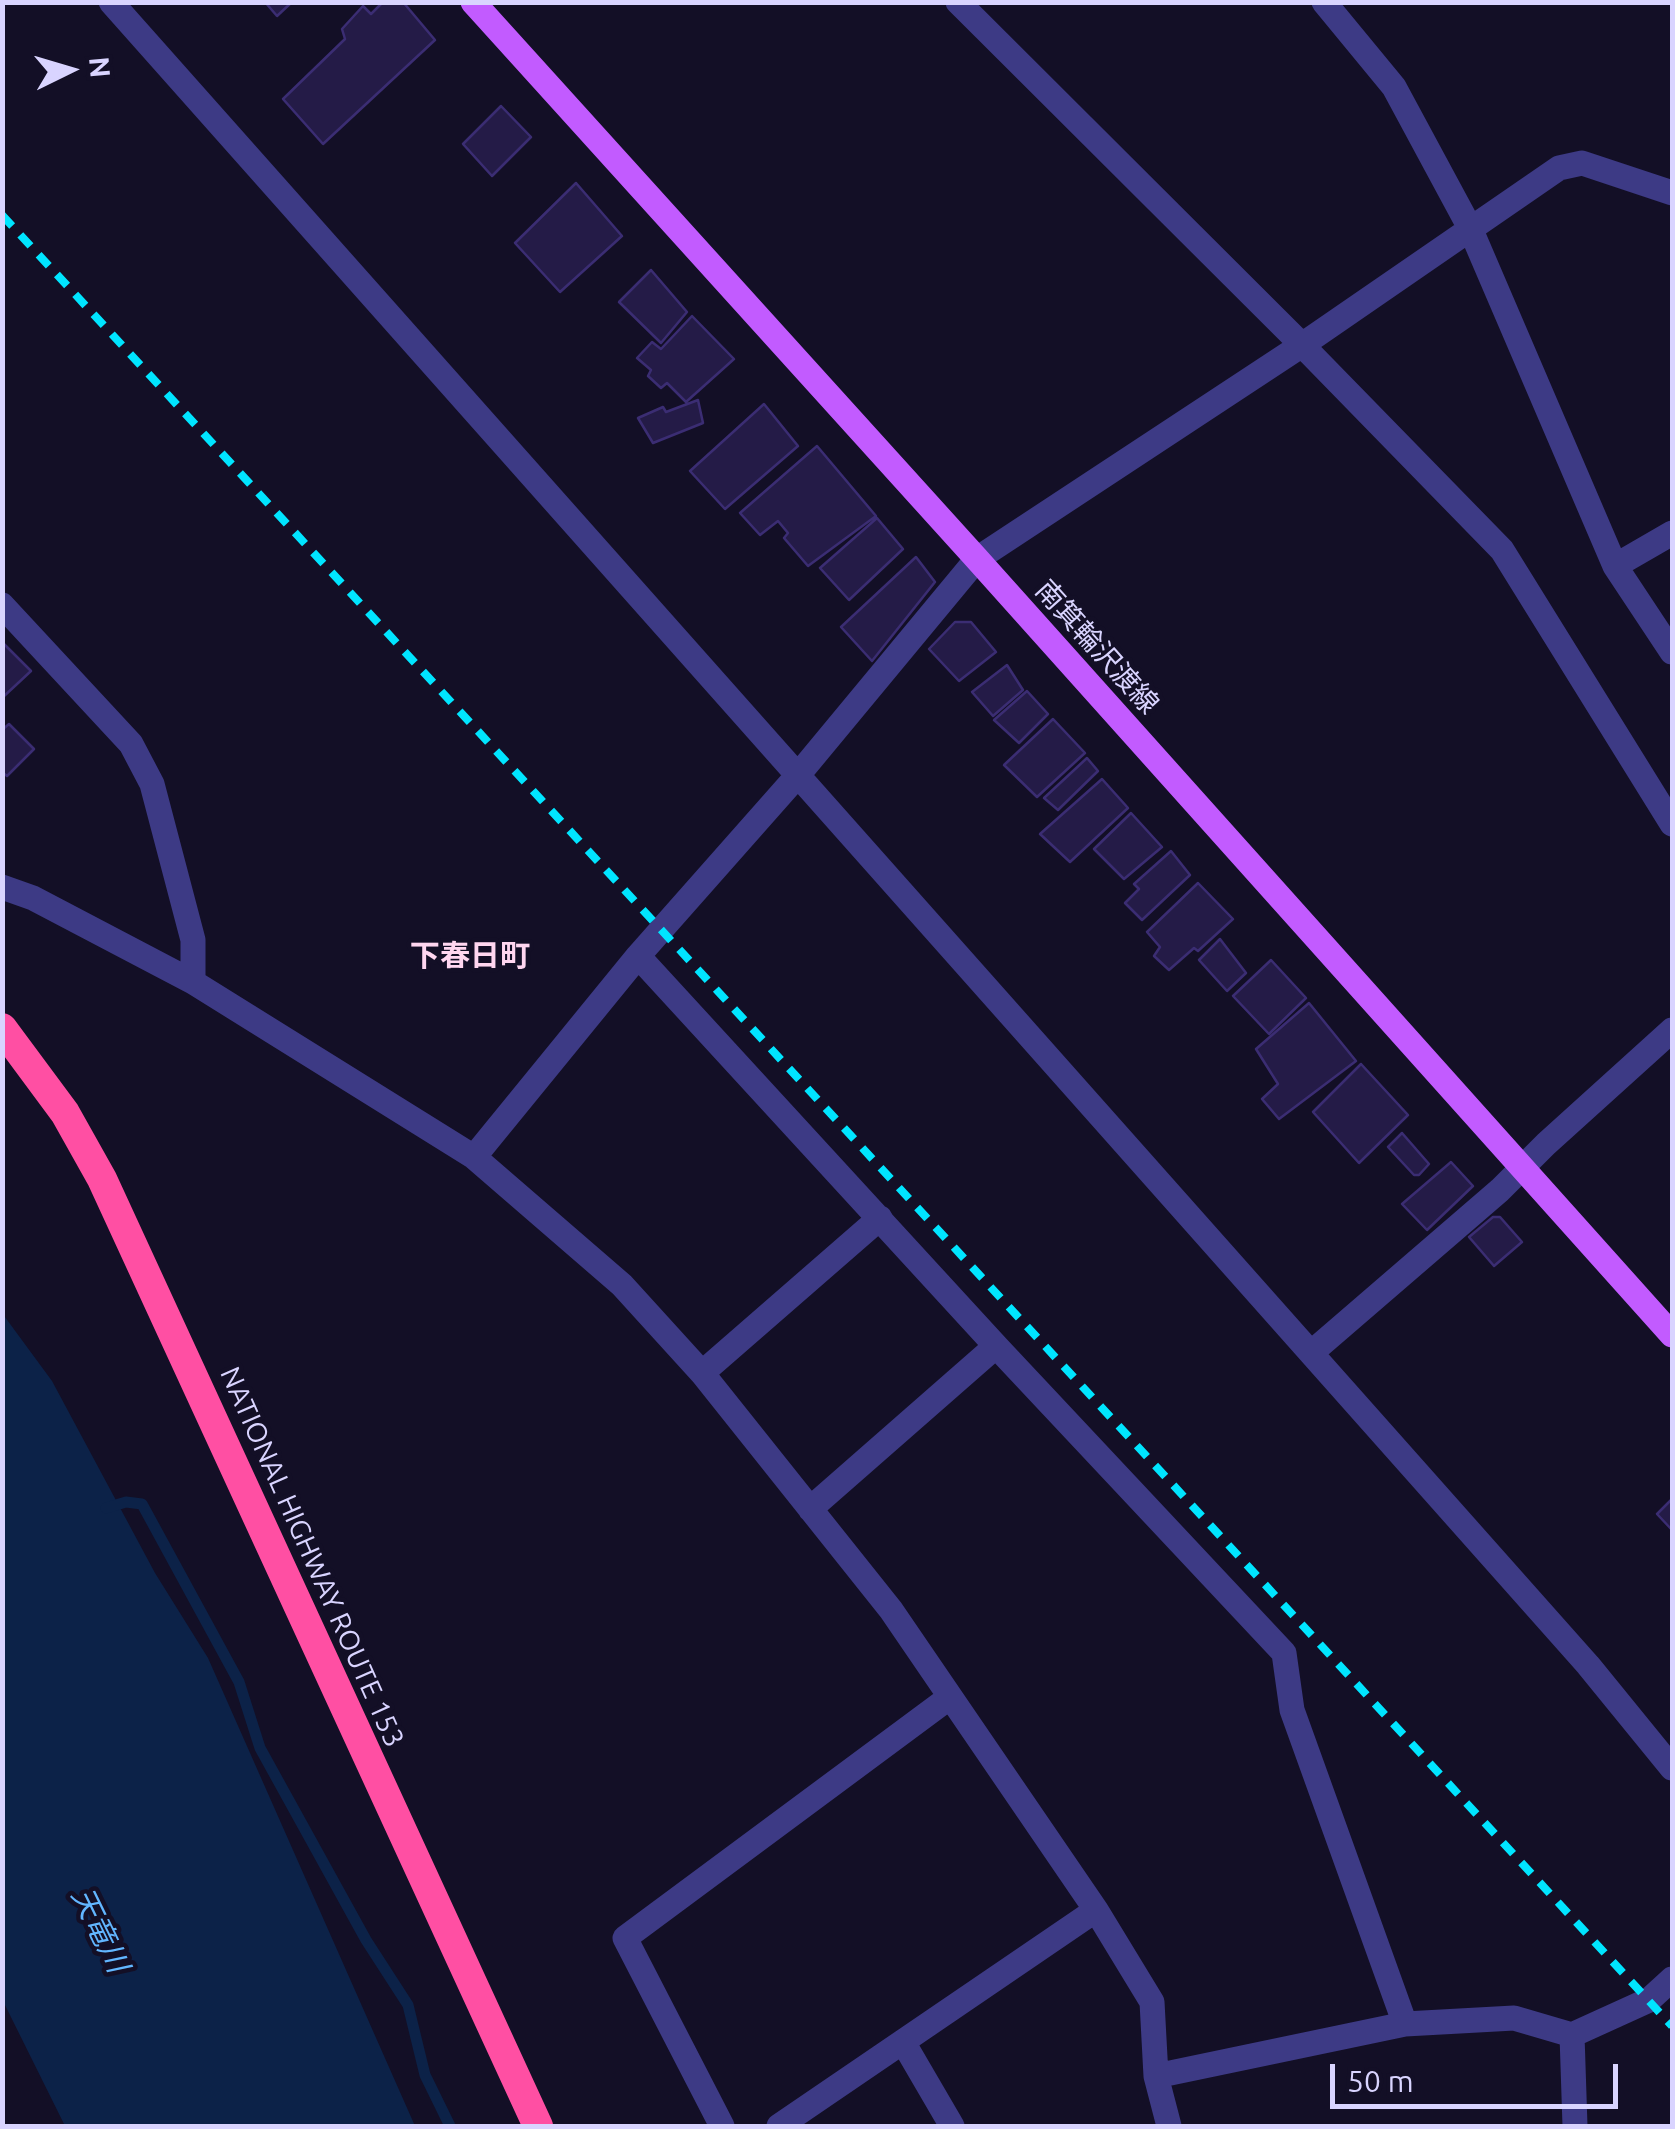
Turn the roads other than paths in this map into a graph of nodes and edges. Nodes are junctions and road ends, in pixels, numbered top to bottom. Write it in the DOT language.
graph roads {
  1 [pos="111,2"];
  2 [pos="473,2"];
  3 [pos="958,2"];
  4 [pos="1324,2"];
  5 [pos="1672,194"];
  6 [pos="1470,228"];
  7 [pos="1302,344"];
  8 [pos="1672,533"];
  9 [pos="978,559"];
  10 [pos="1614,566"];
  11 [pos="2,606"];
  12 [pos="1672,652"];
  13 [pos="798,775"];
  14 [pos="1672,824"];
  15 [pos="2,887"];
  16 [pos="638,956"];
  17 [pos="193,982"];
  18 [pos="2,1028"];
  19 [pos="1672,1030"];
  20 [pos="474,1157"];
  21 [pos="1522,1170"];
  22 [pos="880,1218"];
  23 [pos="1672,1335"];
  24 [pos="996,1346"];
  25 [pos="1311,1353"];
  26 [pos="702,1373"];
  27 [pos="810,1509"];
  28 [pos="950,1696"];
  29 [pos="1672,1768"];
  30 [pos="1096,1910"];
  31 [pos="1672,1979"];
  32 [pos="1405,2024"];
  33 [pos="1572,2035"];
  34 [pos="903,2042"];
  35 [pos="1156,2076"];
  36 [pos="538,2126"];
  37 [pos="722,2126"];
  38 [pos="779,2126"];
  39 [pos="952,2126"];
  40 [pos="1169,2126"];
  41 [pos="1575,2126"];
  1 -- 13 [label="street"];
  2 -- 9 [label="main road, 南箕輪沢渡線"];
  3 -- 7 [label="street"];
  4 -- 6 [label="street"];
  5 -- 6 [label="street"];
  6 -- 7 [label="street"];
  6 -- 10 [label="street"];
  7 -- 9 [label="street"];
  7 -- 14 [label="street"];
  8 -- 10 [label="street"];
  9 -- 13 [label="street"];
  9 -- 21 [label="main road, 南箕輪沢渡線"];
  10 -- 12 [label="street"];
  11 -- 17 [label="street"];
  13 -- 16 [label="street"];
  13 -- 25 [label="street"];
  15 -- 17 [label="street"];
  16 -- 20 [label="street"];
  16 -- 22 [label="street"];
  17 -- 20 [label="street"];
  18 -- 36 [label="highway, NATIONAL HIGHWAY ROUTE 153"];
  19 -- 21 [label="street"];
  20 -- 26 [label="street"];
  21 -- 23 [label="main road, 南箕輪沢渡線"];
  21 -- 25 [label="street"];
  22 -- 24 [label="street"];
  22 -- 26 [label="street"];
  24 -- 27 [label="street"];
  24 -- 32 [label="street"];
  25 -- 29 [label="street"];
  26 -- 27 [label="street"];
  27 -- 28 [label="street"];
  28 -- 30 [label="street"];
  28 -- 37 [label="street"];
  30 -- 34 [label="street"];
  30 -- 35 [label="street"];
  31 -- 33 [label="street"];
  32 -- 33 [label="street"];
  32 -- 35 [label="street"];
  33 -- 41 [label="street"];
  34 -- 38 [label="street"];
  34 -- 39 [label="street"];
  35 -- 40 [label="street"];
}
